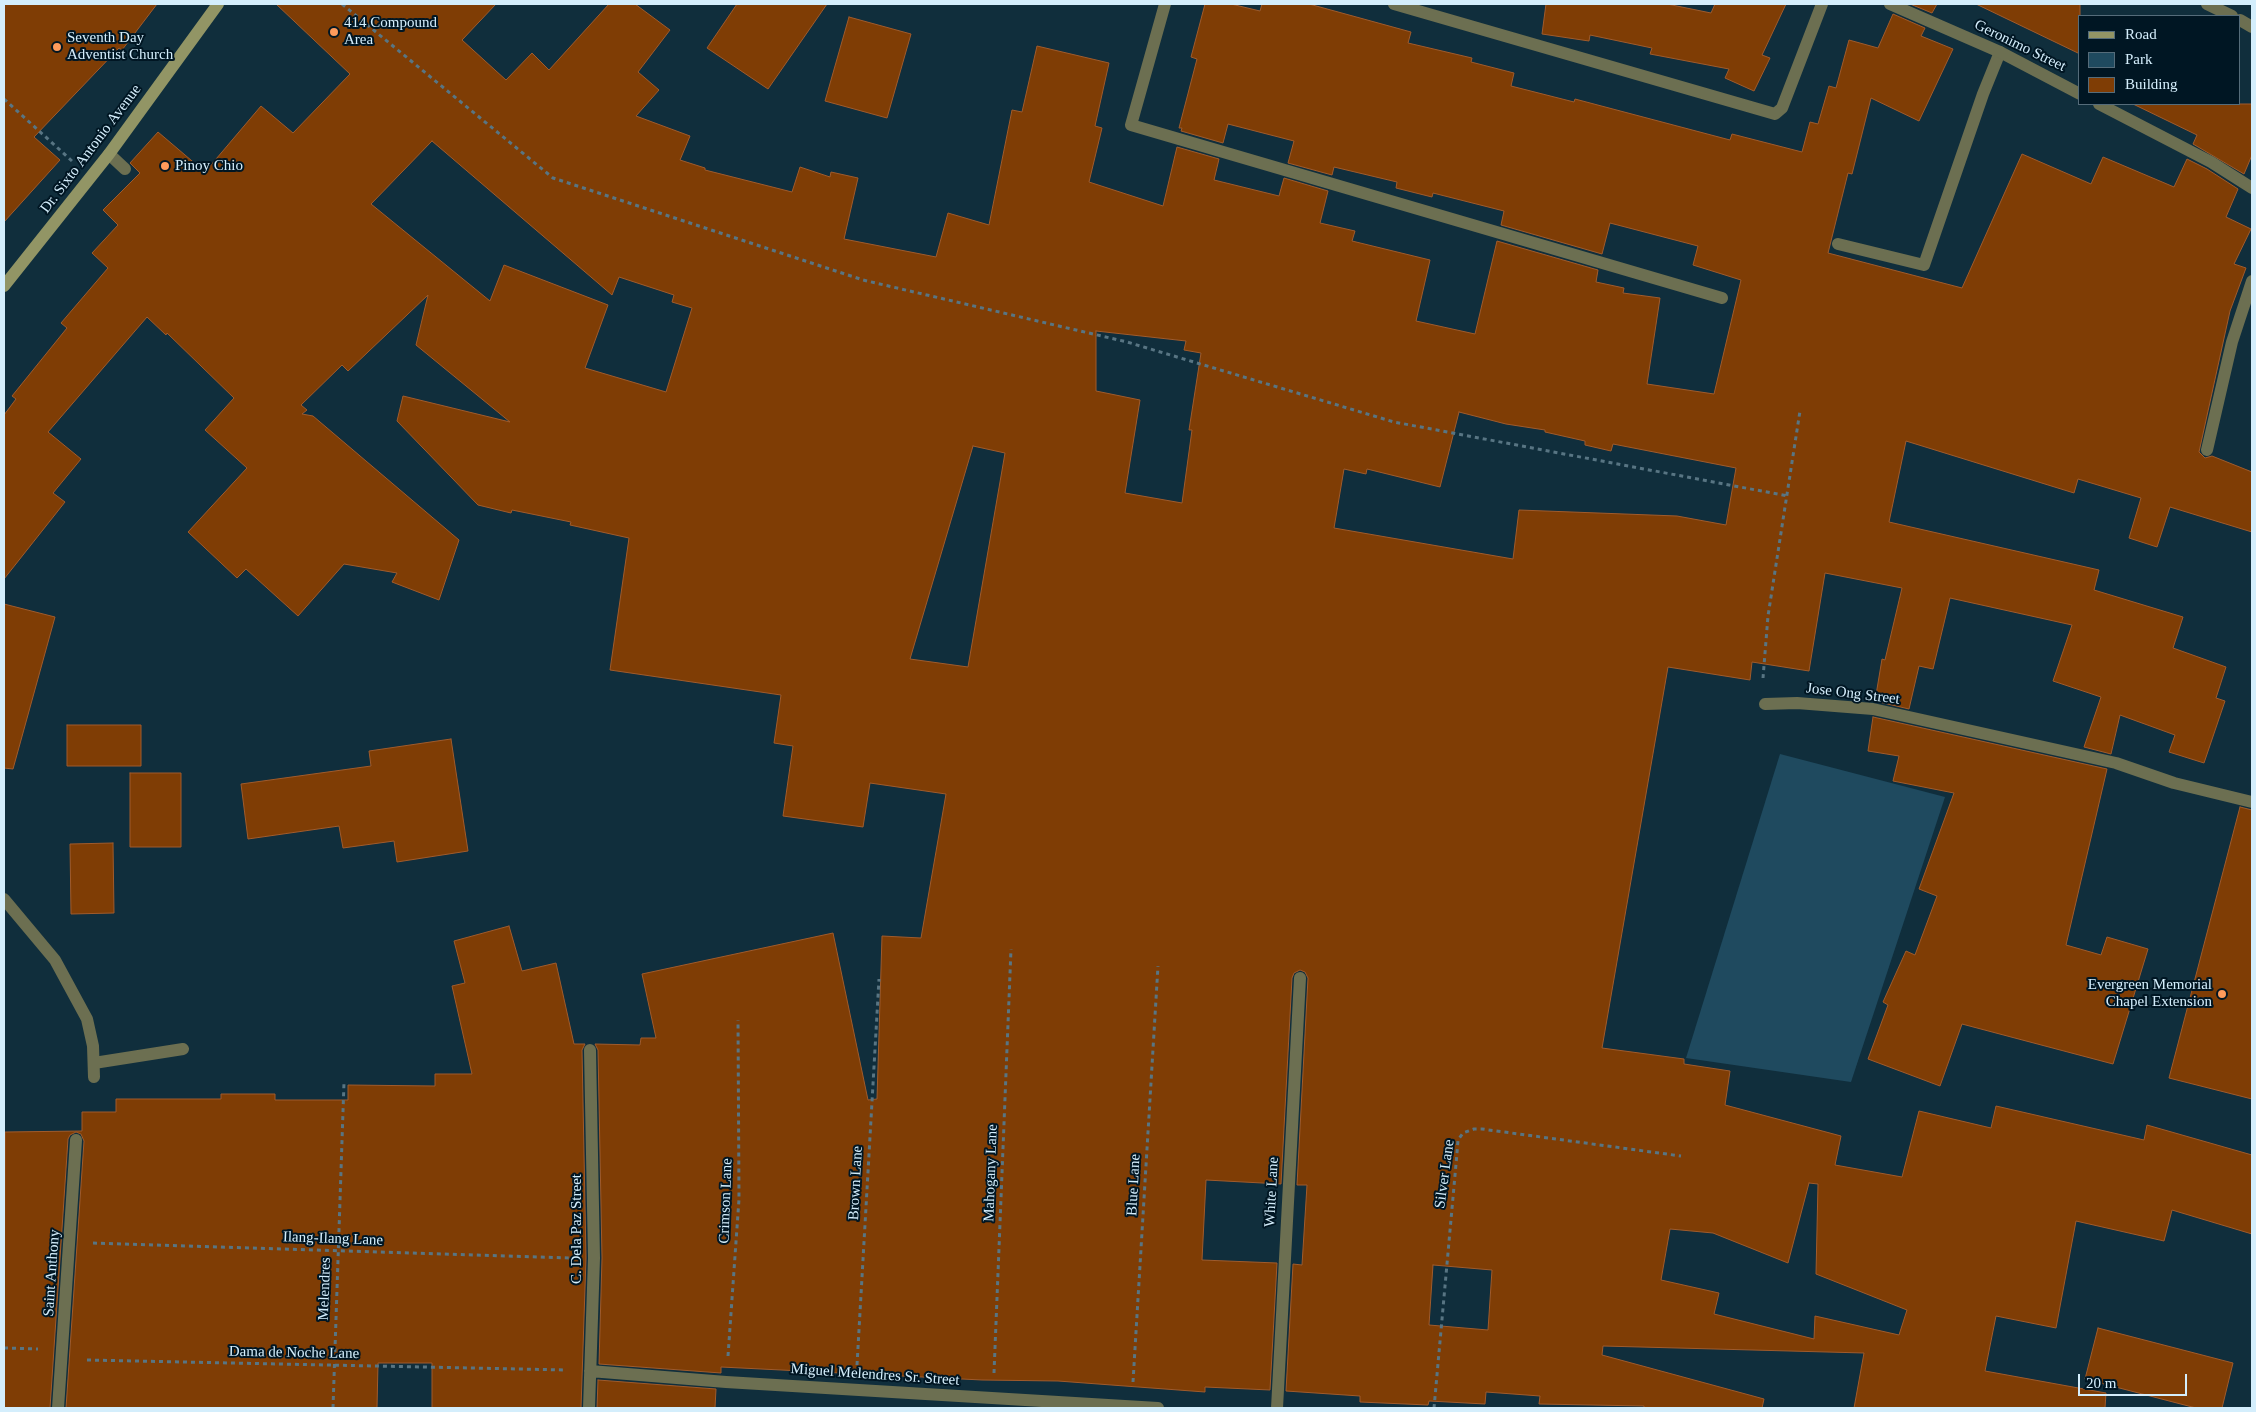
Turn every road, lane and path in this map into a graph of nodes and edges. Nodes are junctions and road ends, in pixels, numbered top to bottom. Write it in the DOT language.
graph roads {
  1 [pos="218,4"];
  2 [pos="342,4"];
  3 [pos="1165,4"];
  4 [pos="1394,4"];
  5 [pos="1822,4"];
  6 [pos="1890,4"];
  7 [pos="2208,4"];
  8 [pos="2230,15"];
  9 [pos="2241,21"];
  10 [pos="2252,27"];
  11 [pos="2000,52"];
  12 [pos="2078,93"];
  13 [pos="4,99"];
  14 [pos="2101,105"];
  15 [pos="109,154"];
  16 [pos="125,169"];
  17 [pos="91,178"];
  18 [pos="2252,188"];
  19 [pos="1838,244"];
  20 [pos="2252,281"];
  21 [pos="4,286"];
  22 [pos="1722,298"];
  23 [pos="1800,411"];
  24 [pos="2207,450"];
  25 [pos="1788,496"];
  26 [pos="1765,704"];
  27 [pos="2252,802"];
  28 [pos="4,899"];
  29 [pos="1011,949"];
  30 [pos="1158,966"];
  31 [pos="1300,978"];
  32 [pos="879,979"];
  33 [pos="738,1020"];
  34 [pos="183,1048"];
  35 [pos="590,1050"];
  36 [pos="94,1063"];
  37 [pos="94,1077"];
  38 [pos="344,1082"];
  39 [pos="76,1140"];
  40 [pos="1681,1156"];
  41 [pos="70,1242"];
  42 [pos="338,1250"];
  43 [pos="594,1258"];
  44 [pos="4,1348"];
  45 [pos="62,1359"];
  46 [pos="333,1366"];
  47 [pos="590,1371"];
  48 [pos="726,1382"];
  49 [pos="856,1389"];
  50 [pos="993,1398"];
  51 [pos="1131,1406"];
  52 [pos="58,1408"];
  53 [pos="333,1408"];
  54 [pos="589,1408"];
  55 [pos="1158,1408"];
  56 [pos="1277,1408"];
  57 [pos="1434,1408"];
  1 -- 15 [label="main road, Dr. Sixto Antonio Avenue"];
  2 -- 25 [label="path"];
  3 -- 22 [label="street"];
  4 -- 5 [label="street"];
  6 -- 11 [label="street, Geronimo Street"];
  7 -- 8 [label="street"];
  9 -- 10 [label="street"];
  11 -- 12 [label="street, Geronimo Street"];
  11 -- 19 [label="street"];
  13 -- 17 [label="path"];
  14 -- 18 [label="street"];
  15 -- 16 [label="street"];
  15 -- 17 [label="main road, Dr. Sixto Antonio Avenue"];
  17 -- 21 [label="main road, Dr. Sixto Antonio Avenue"];
  20 -- 24 [label="street"];
  23 -- 25 [label="path"];
  25 -- 26 [label="path"];
  26 -- 27 [label="street, Jose Ong Street"];
  28 -- 36 [label="street"];
  29 -- 50 [label="path, Mahogany Lane"];
  30 -- 51 [label="path, Blue Lane"];
  31 -- 56 [label="street, White Lane"];
  32 -- 49 [label="path, Brown Lane"];
  33 -- 48 [label="path, Crimson Lane"];
  34 -- 36 [label="street"];
  35 -- 43 [label="street, C. Dela Paz Street"];
  36 -- 37 [label="street"];
  38 -- 42 [label="path, Melendres"];
  39 -- 41 [label="street, Saint Anthony"];
  40 -- 57 [label="path, Silver Lane"];
  41 -- 42 [label="path, Ilang-Ilang Lane"];
  41 -- 45 [label="street, Saint Anthony"];
  42 -- 43 [label="path, Ilang-Ilang Lane"];
  42 -- 46 [label="path, Melendres"];
  43 -- 47 [label="street, C. Dela Paz Street"];
  44 -- 45 [label="path, Dama de Noche Lane"];
  45 -- 46 [label="path, Dama de Noche Lane"];
  45 -- 52 [label="street, Saint Anthony"];
  46 -- 47 [label="path, Dama de Noche Lane"];
  46 -- 53 [label="path, Melendres"];
  47 -- 48 [label="street, Miguel Melendres Sr. Street"];
  47 -- 54 [label="street, C. Dela Paz Street"];
  48 -- 49 [label="street, Miguel Melendres Sr. Street"];
  49 -- 50 [label="street, Miguel Melendres Sr. Street"];
  50 -- 51 [label="street, Miguel Melendres Sr. Street"];
  51 -- 55 [label="street, Miguel Melendres Sr. Street"];
}
